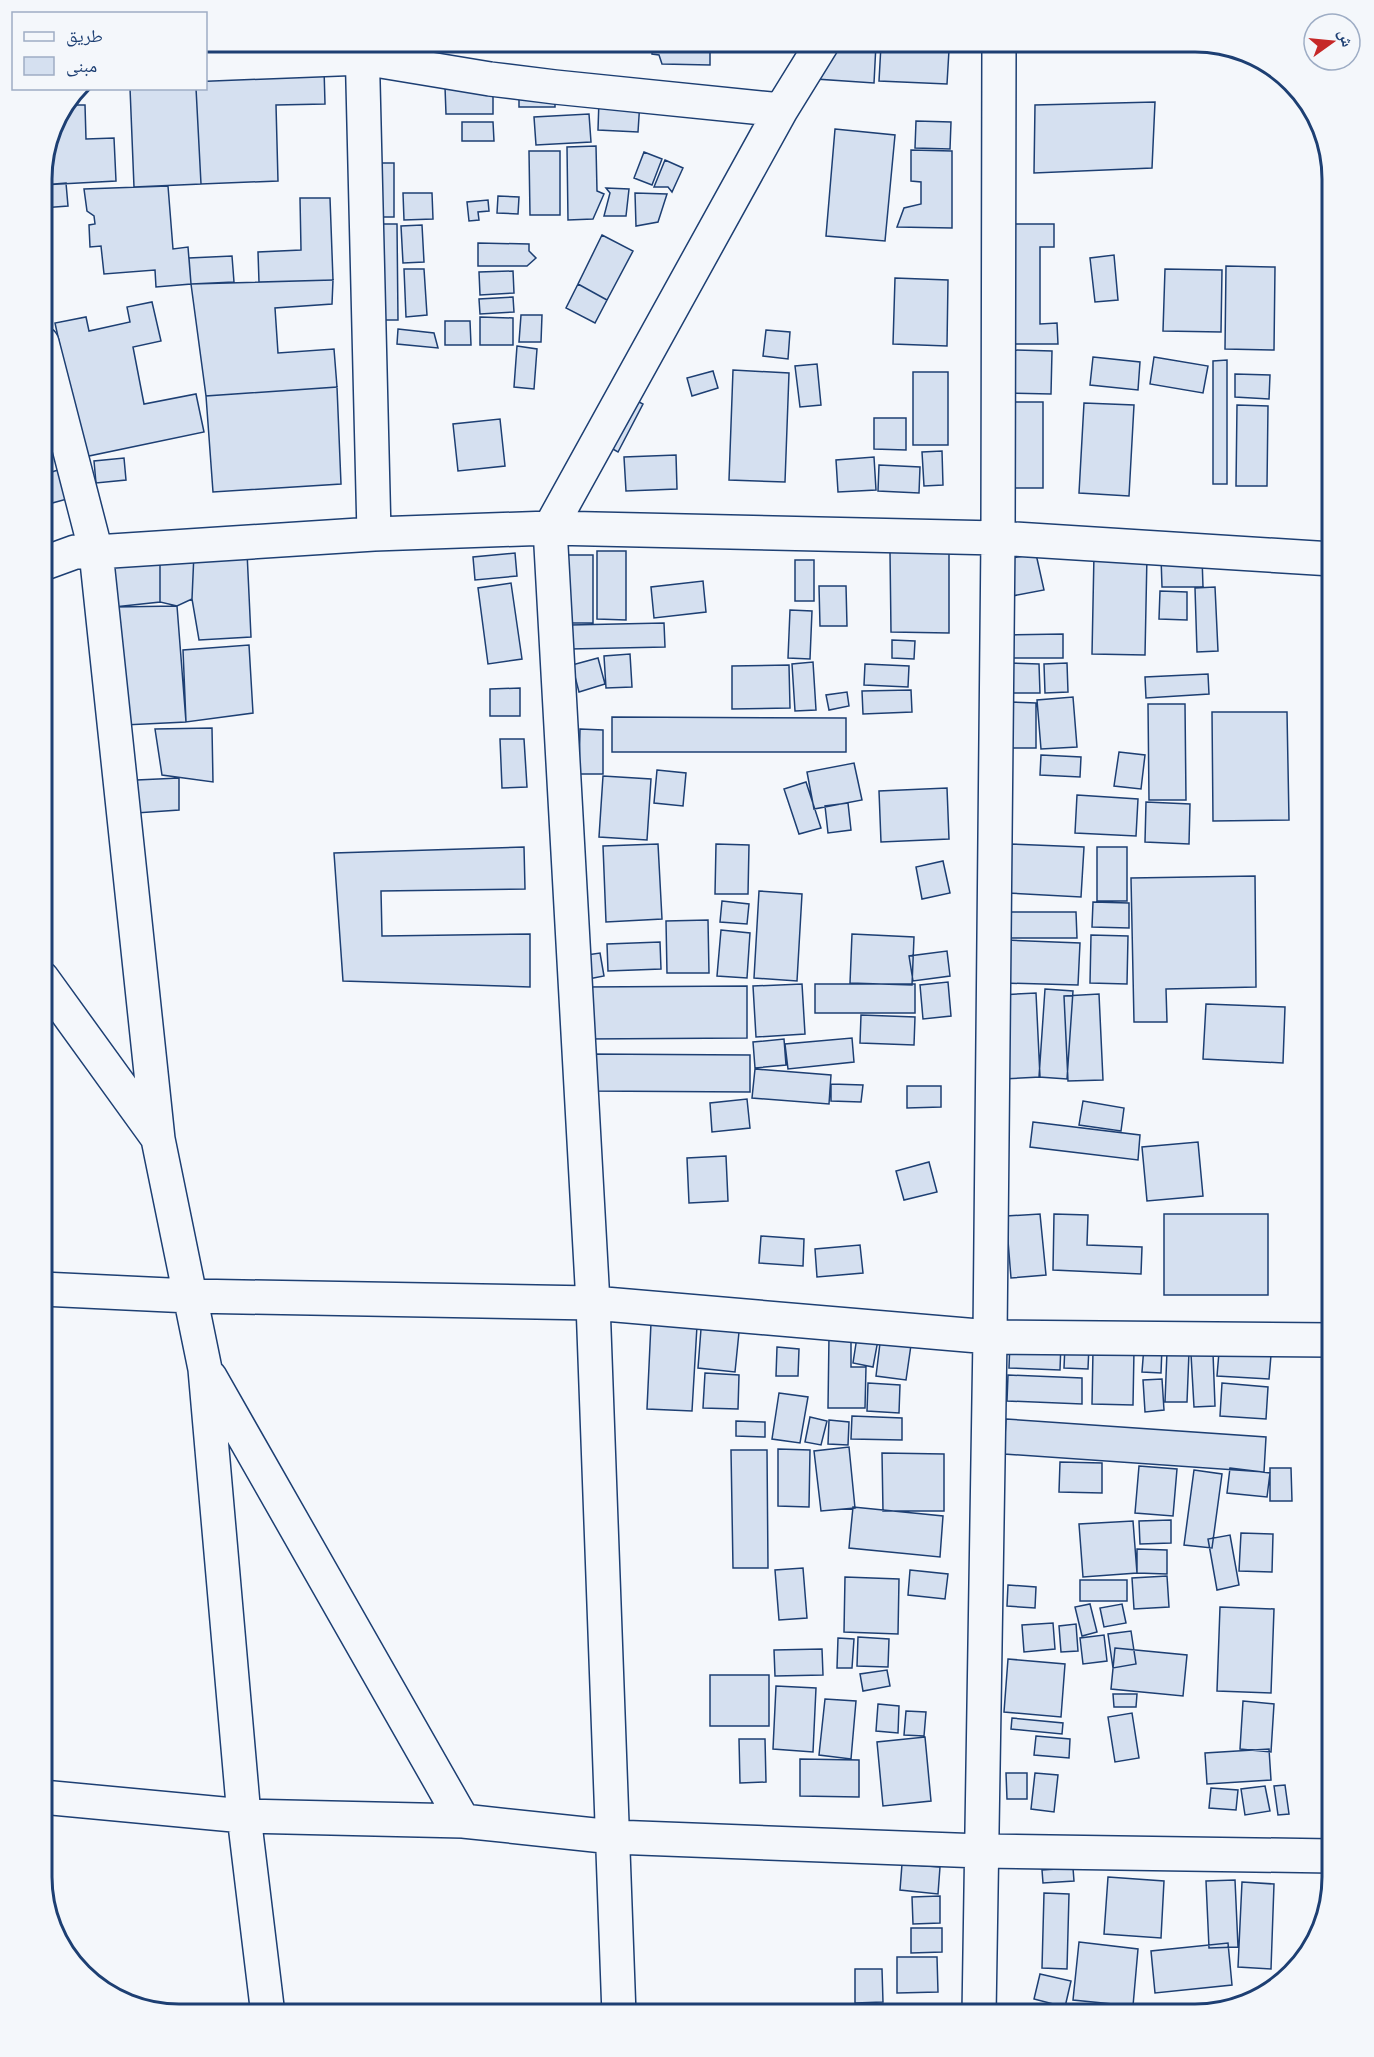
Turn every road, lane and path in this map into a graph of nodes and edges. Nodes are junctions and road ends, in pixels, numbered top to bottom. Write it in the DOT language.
graph roads {
  1 [pos="338,52"];
  2 [pos="362,52"];
  3 [pos="372,52"];
  4 [pos="816,53"];
  5 [pos="999,53"];
  6 [pos="207,64"];
  7 [pos="781,110"];
  8 [pos="53,385"];
  9 [pos="550,528"];
  10 [pos="374,534"];
  11 [pos="998,538"];
  12 [pos="96,552"];
  13 [pos="1322,558"];
  14 [pos="53,560"];
  15 [pos="53,993"];
  16 [pos="158,1139"];
  17 [pos="52,1289"];
  18 [pos="190,1296"];
  19 [pos="592,1303"];
  20 [pos="990,1336"];
  21 [pos="1322,1340"];
  22 [pos="205,1369"];
  23 [pos="52,1798"];
  24 [pos="244,1816"];
  25 [pos="463,1821"];
  26 [pos="613,1837"];
  27 [pos="981,1851"];
  28 [pos="1322,1856"];
  29 [pos="267,2004"];
  30 [pos="619,2004"];
  31 [pos="979,2004"];
  1 -- 6 [label="street"];
  2 -- 10 [label="street"];
  3 -- 7 [label="street"];
  4 -- 7 [label="street"];
  5 -- 11 [label="street"];
  7 -- 9 [label="street"];
  8 -- 12 [label="street"];
  9 -- 10 [label="street"];
  9 -- 11 [label="street"];
  9 -- 19 [label="street"];
  10 -- 12 [label="street"];
  11 -- 13 [label="street"];
  11 -- 20 [label="street"];
  12 -- 14 [label="street"];
  12 -- 16 [label="street"];
  15 -- 16 [label="street"];
  16 -- 18 [label="street"];
  17 -- 18 [label="street"];
  18 -- 19 [label="street"];
  18 -- 22 [label="street"];
  19 -- 20 [label="street"];
  19 -- 26 [label="street"];
  20 -- 21 [label="street"];
  20 -- 27 [label="street"];
  22 -- 24 [label="street"];
  22 -- 25 [label="street"];
  23 -- 24 [label="street"];
  24 -- 25 [label="street"];
  24 -- 29 [label="street"];
  25 -- 26 [label="street"];
  26 -- 27 [label="street"];
  26 -- 30 [label="street"];
  27 -- 28 [label="street"];
  27 -- 31 [label="street"];
}
